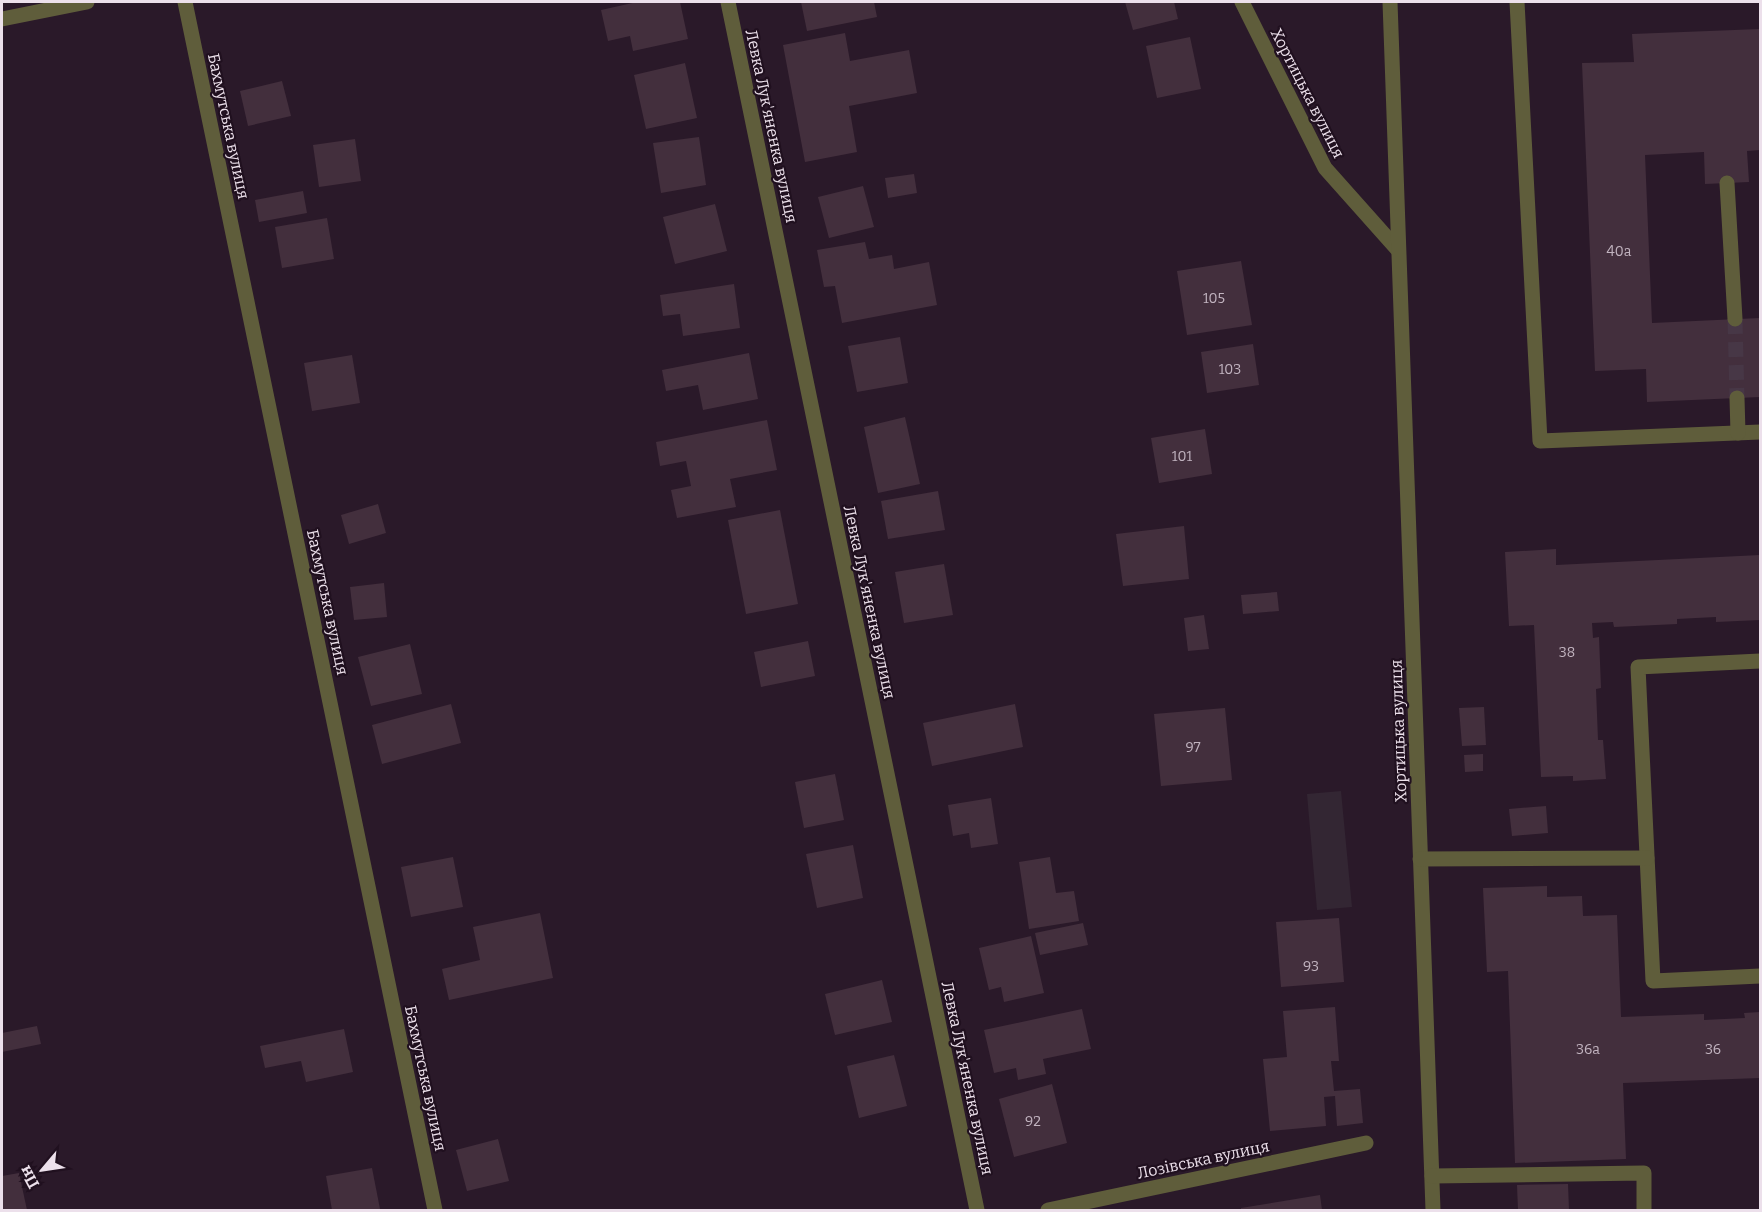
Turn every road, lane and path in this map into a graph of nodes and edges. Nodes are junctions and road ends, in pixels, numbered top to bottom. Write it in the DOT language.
graph roads {
  1 [pos="87,2"];
  2 [pos="185,2"];
  3 [pos="728,2"];
  4 [pos="1242,2"];
  5 [pos="1390,2"];
  6 [pos="1518,2"];
  7 [pos="2,19"];
  8 [pos="1727,183"];
  9 [pos="1398,250"];
  10 [pos="1735,319"];
  11 [pos="1737,398"];
  12 [pos="1761,432"];
  13 [pos="1738,433"];
  14 [pos="1761,661"];
  15 [pos="1647,858"];
  16 [pos="1420,859"];
  17 [pos="1761,976"];
  18 [pos="1366,1143"];
  19 [pos="1432,1176"];
  20 [pos="435,1210"];
  21 [pos="977,1210"];
  22 [pos="1048,1210"];
  23 [pos="1433,1210"];
  24 [pos="1644,1210"];
  1 -- 7 [label="street"];
  2 -- 20 [label="street, Бахмутська вулиця"];
  3 -- 21 [label="street, Левка Лук'яненка вулиця"];
  4 -- 9 [label="street, Хортицька вулиця"];
  5 -- 9 [label="street, Хортицька вулиця"];
  6 -- 13 [label="street"];
  8 -- 10 [label="street"];
  9 -- 16 [label="street, Хортицька вулиця"];
  11 -- 13 [label="street"];
  12 -- 13 [label="street"];
  14 -- 15 [label="street"];
  15 -- 16 [label="street"];
  15 -- 17 [label="street"];
  16 -- 19 [label="street, Хортицька вулиця"];
  18 -- 22 [label="street, Лозівська вулиця"];
  19 -- 23 [label="street, Хортицька вулиця"];
  19 -- 24 [label="street"];
}
